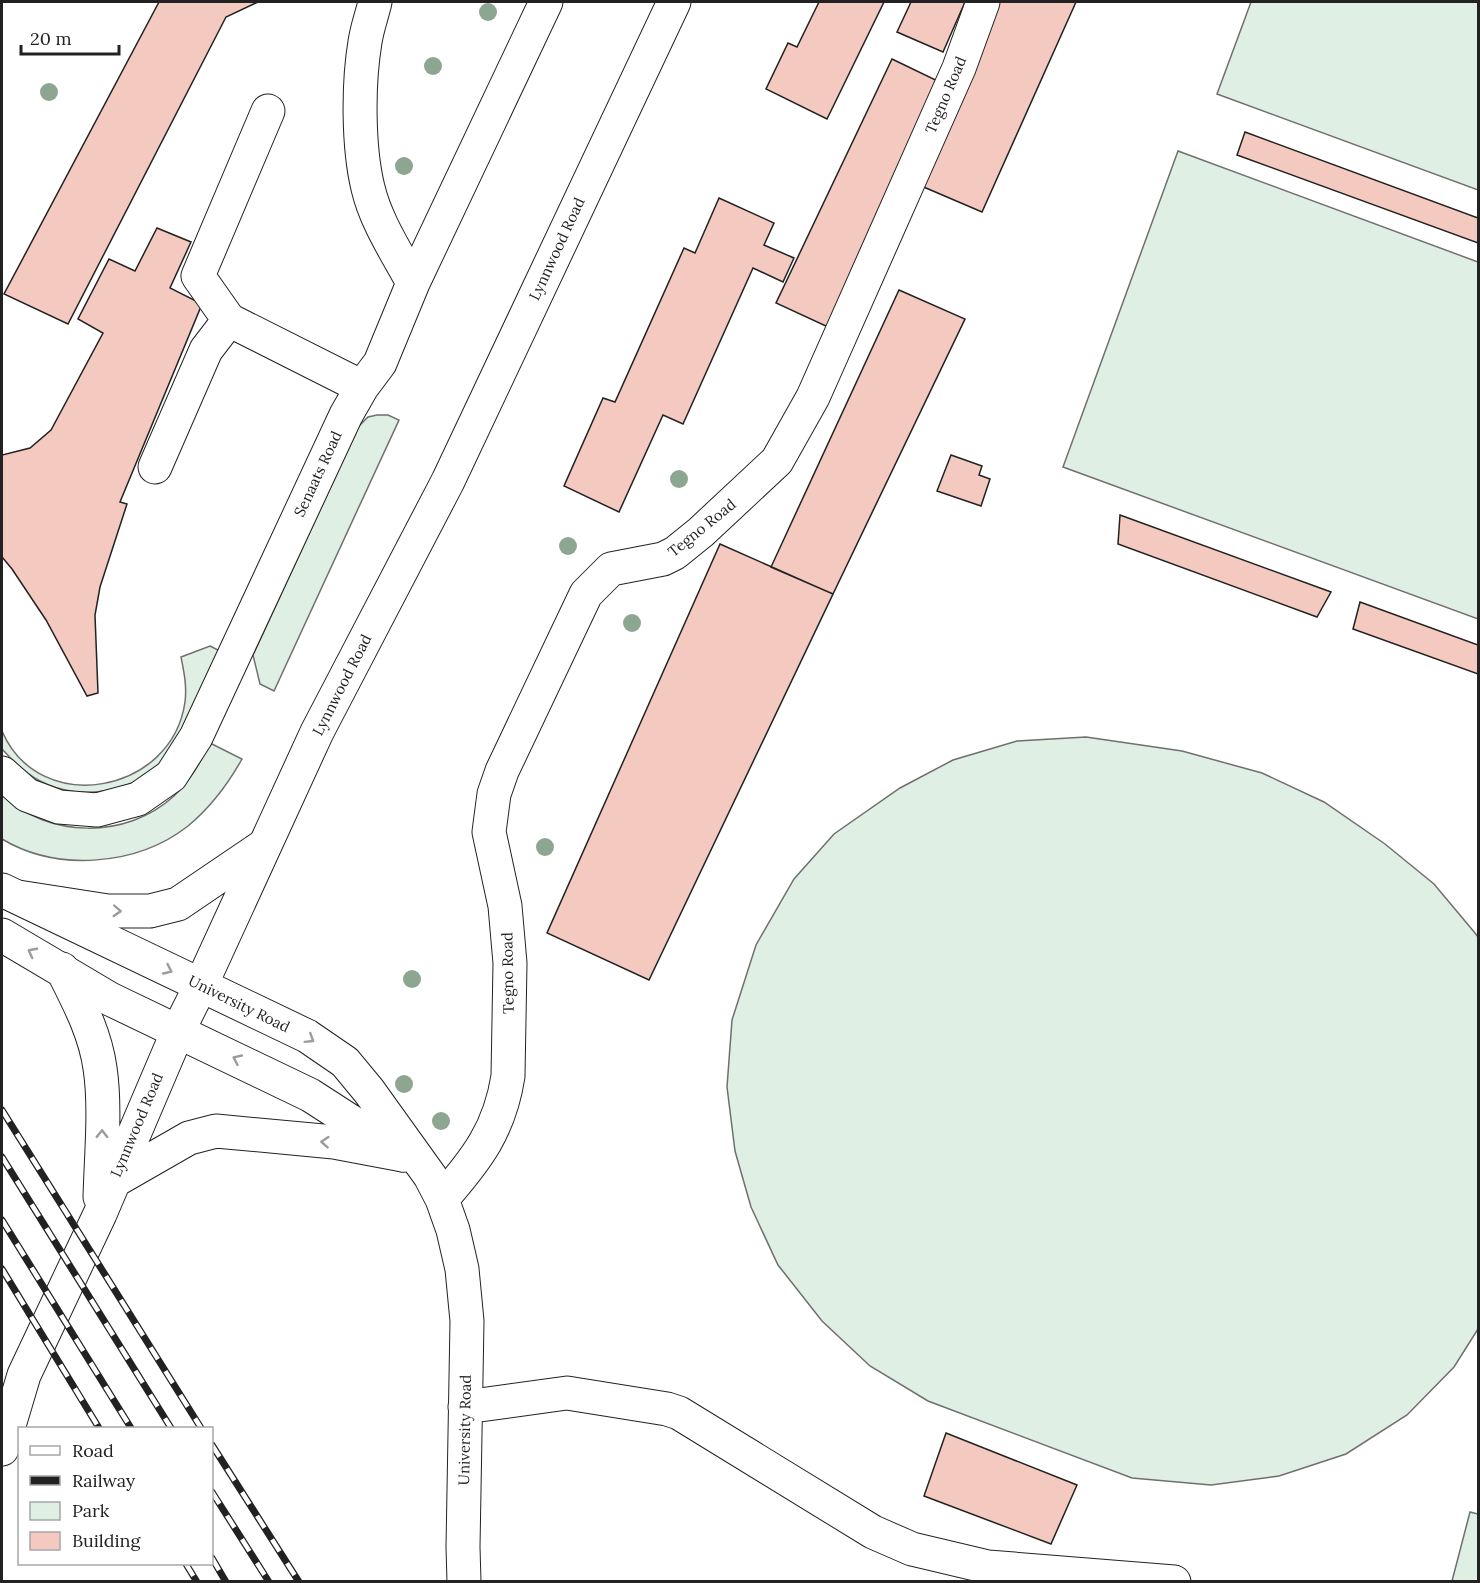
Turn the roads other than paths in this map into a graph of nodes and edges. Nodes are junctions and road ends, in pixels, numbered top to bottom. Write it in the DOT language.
graph roads {
  1 [pos="375,2"];
  2 [pos="546,2"];
  3 [pos="674,2"];
  4 [pos="983,2"];
  5 [pos="268,111"];
  6 [pos="413,284"];
  7 [pos="229,320"];
  8 [pos="362,387"];
  9 [pos="155,467"];
  10 [pos="2,773"];
  11 [pos="265,845"];
  12 [pos="10,894"];
  13 [pos="2,935"];
  14 [pos="62,969"];
  15 [pos="201,985"];
  16 [pos="178,1031"];
  17 [pos="403,1155"];
  18 [pos="114,1181"];
  19 [pos="436,1187"];
  20 [pos="100,1214"];
  21 [pos="24,1375"];
  22 [pos="2,1403"];
  23 [pos="465,1407"];
  24 [pos="2,1449"];
  25 [pos="464,1581"];
  26 [pos="1174,1581"];
  1 -- 6 [label="main road"];
  2 -- 6 [label="main road, Senaats Road"];
  3 -- 11 [label="main road, Lynnwood Road"];
  4 -- 19 [label="main road, Tegno Road"];
  5 -- 7 [label="main road"];
  6 -- 8 [label="main road, Senaats Road"];
  7 -- 8 [label="main road"];
  7 -- 9 [label="main road"];
  8 -- 10 [label="main road, Senaats Road"];
  12 -- 11 [label="main road, one-way"];
  11 -- 15 [label="main road, Lynnwood Road"];
  12 -- 15 [label="main road, University Road, one-way"];
  14 -- 13 [label="main road, one-way"];
  14 -- 16 [label="main road"];
  20 -- 14 [label="main road, one-way"];
  15 -- 16 [label="main road, Lynnwood Road"];
  15 -- 19 [label="main road, University Road, one-way"];
  17 -- 16 [label="main road, one-way"];
  16 -- 18 [label="main road, Lynnwood Road"];
  17 -- 18 [label="main road, one-way"];
  17 -- 19 [label="main road"];
  18 -- 20 [label="main road, Lynnwood Road"];
  19 -- 23 [label="main road, University Road"];
  20 -- 21 [label="main road, Lynnwood Road"];
  21 -- 22 [label="main road, Lynnwood Road"];
  21 -- 24 [label="main road, Lynnwood Road"];
  23 -- 25 [label="main road, University Road"];
  23 -- 26 [label="main road"];
}
